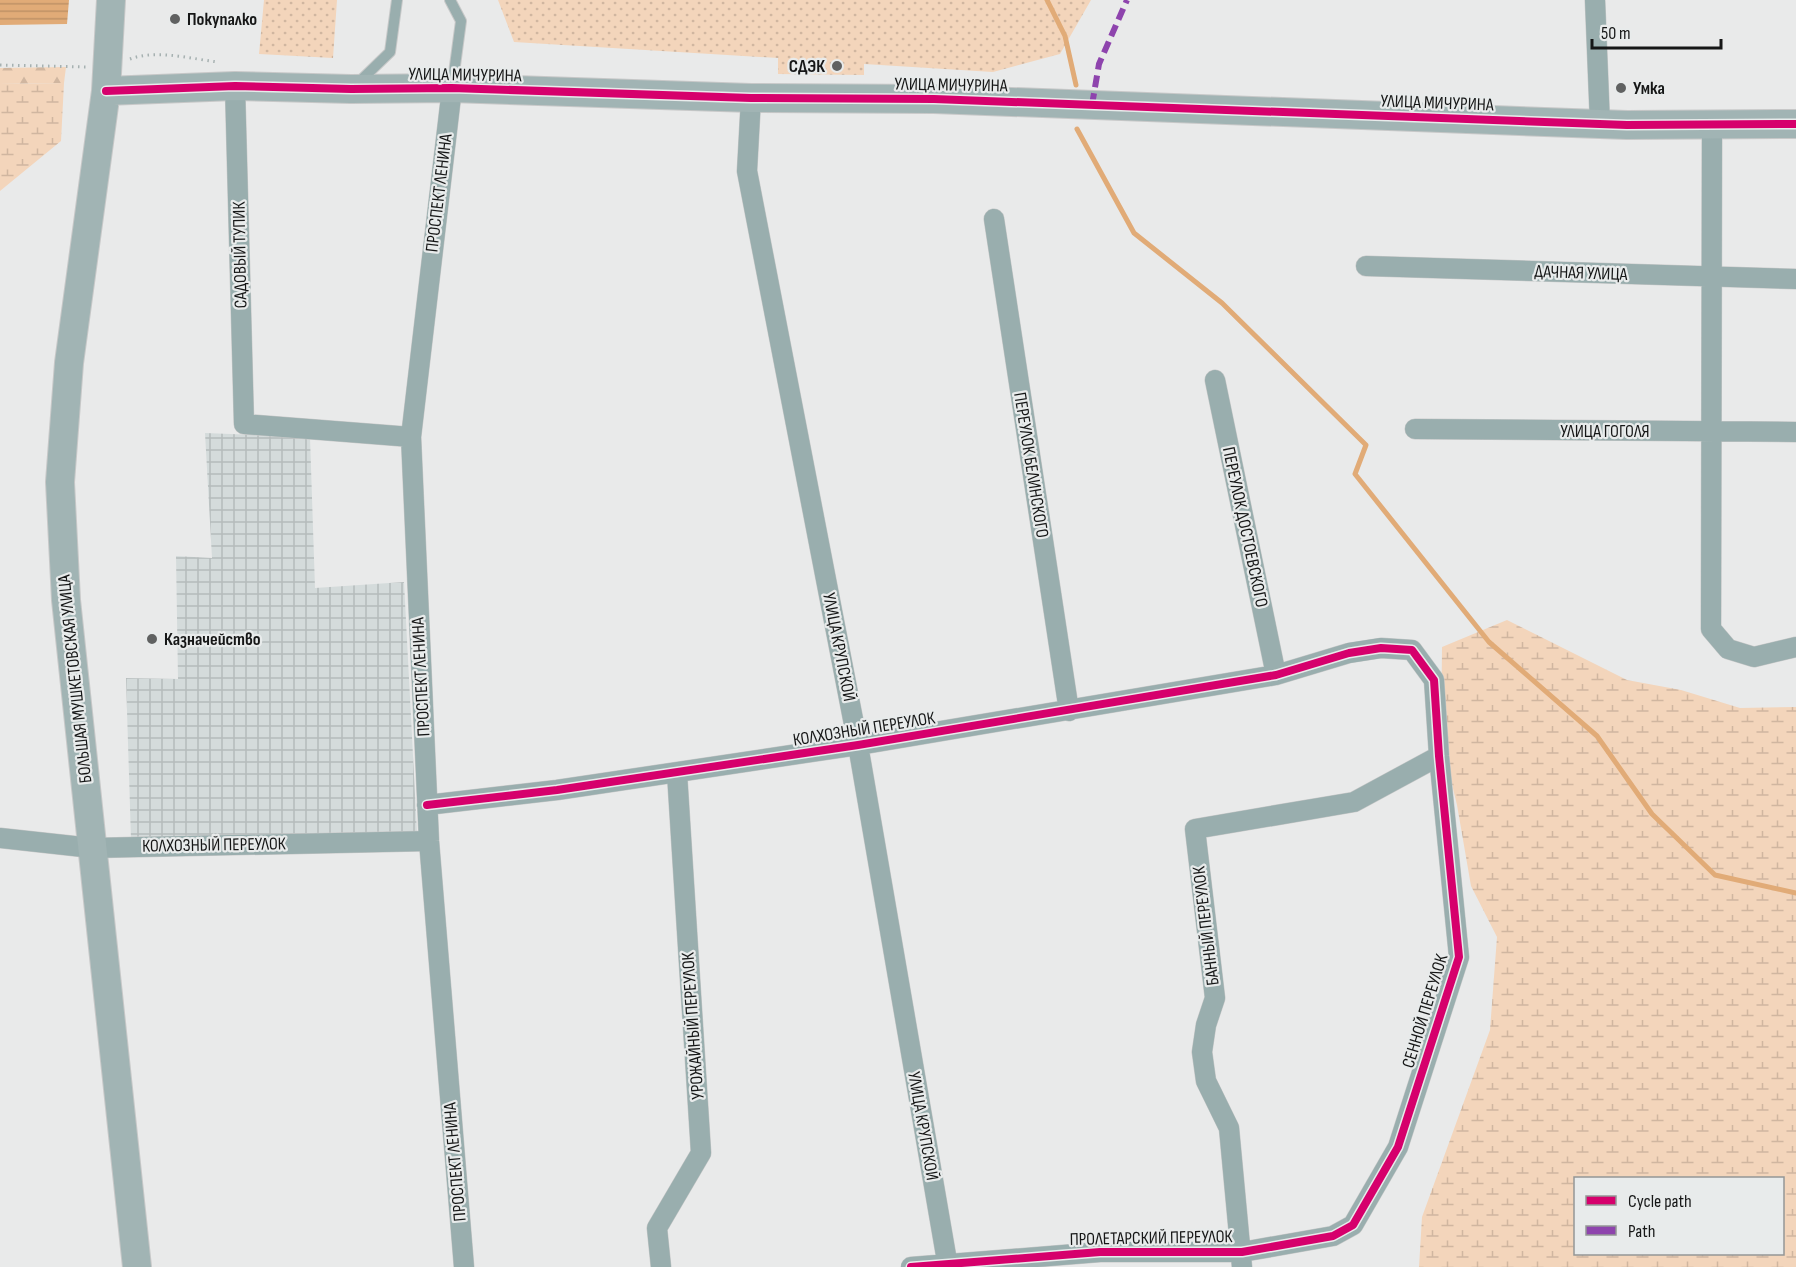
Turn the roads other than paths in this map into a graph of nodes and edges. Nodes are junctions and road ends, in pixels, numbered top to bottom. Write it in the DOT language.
graph roads {
  1 [pos="111,0"];
  2 [pos="397,0"];
  3 [pos="450,0"];
  4 [pos="1595,0"];
  5 [pos="235,86"];
  6 [pos="452,88"];
  7 [pos="351,89"];
  8 [pos="106,91"];
  9 [pos="751,98"];
  10 [pos="1600,124"];
  11 [pos="1712,124"];
  12 [pos="1796,124"];
  13 [pos="994,219"];
  14 [pos="1366,266"];
  15 [pos="1712,277"];
  16 [pos="1796,279"];
  17 [pos="1215,380"];
  18 [pos="1415,429"];
  19 [pos="1712,431"];
  20 [pos="1796,432"];
  21 [pos="411,437"];
  22 [pos="1796,647"];
  23 [pos="1304,668"];
  24 [pos="1276,675"];
  25 [pos="1069,711"];
  26 [pos="858,746"];
  27 [pos="1439,756"];
  28 [pos="678,773"];
  29 [pos="427,805"];
  30 [pos="0,838"];
  31 [pos="429,841"];
  32 [pos="92,848"];
  33 [pos="1353,1226"];
  34 [pos="1242,1259"];
  35 [pos="948,1265"];
  36 [pos="137,1267"];
  37 [pos="464,1267"];
  38 [pos="661,1267"];
  39 [pos="911,1267"];
  1 -- 8 [label="street, БОЛЬШАЯ МУШКЕТОВСКАЯ УЛИЦА"];
  2 -- 7 [label="lane"];
  3 -- 6 [label="lane"];
  4 -- 10 [label="street"];
  5 -- 7 [label="street, УЛИЦА МИЧУРИНА"];
  5 -- 8 [label="street, УЛИЦА МИЧУРИНА"];
  5 -- 21 [label="street, САДОВЫЙ ТУПИК"];
  6 -- 7 [label="street, УЛИЦА МИЧУРИНА"];
  6 -- 9 [label="street, УЛИЦА МИЧУРИНА"];
  6 -- 21 [label="street, ПРОСПЕКТ ЛЕНИНА"];
  8 -- 32 [label="street, БОЛЬШАЯ МУШКЕТОВСКАЯ УЛИЦА"];
  9 -- 10 [label="street, УЛИЦА МИЧУРИНА"];
  9 -- 26 [label="street, УЛИЦА КРУПСКОЙ"];
  10 -- 11 [label="street, УЛИЦА МИЧУРИНА"];
  11 -- 12 [label="street, УЛИЦА МИЧУРИНА"];
  11 -- 15 [label="street"];
  13 -- 25 [label="street, ПЕРЕУЛОК БЕЛИНСКОГО"];
  14 -- 15 [label="street, ДАЧНАЯ УЛИЦА"];
  15 -- 16 [label="street, ДАЧНАЯ УЛИЦА"];
  15 -- 19 [label="street"];
  17 -- 24 [label="street, ПЕРЕУЛОК ДОСТОЕВСКОГО"];
  18 -- 19 [label="street, УЛИЦА ГОГОЛЯ"];
  19 -- 20 [label="street, УЛИЦА ГОГОЛЯ"];
  19 -- 22 [label="street"];
  21 -- 29 [label="street, ПРОСПЕКТ ЛЕНИНА"];
  23 -- 24 [label="street, КОЛХОЗНЫЙ ПЕРЕУЛОК"];
  23 -- 27 [label="street, СЕННОЙ ПЕРЕУЛОК"];
  24 -- 25 [label="street, КОЛХОЗНЫЙ ПЕРЕУЛОК"];
  25 -- 26 [label="street, КОЛХОЗНЫЙ ПЕРЕУЛОК"];
  26 -- 28 [label="street, КОЛХОЗНЫЙ ПЕРЕУЛОК"];
  26 -- 35 [label="street, УЛИЦА КРУПСКОЙ"];
  27 -- 33 [label="street, СЕННОЙ ПЕРЕУЛОК"];
  27 -- 34 [label="street, БАННЫЙ ПЕРЕУЛОК"];
  28 -- 29 [label="street, КОЛХОЗНЫЙ ПЕРЕУЛОК"];
  28 -- 38 [label="street, УРОЖАЙНЫЙ ПЕРЕУЛОК"];
  29 -- 31 [label="street, ПРОСПЕКТ ЛЕНИНА"];
  30 -- 32 [label="street, КОЛХОЗНЫЙ ПЕРЕУЛОК"];
  31 -- 32 [label="street, КОЛХОЗНЫЙ ПЕРЕУЛОК"];
  31 -- 37 [label="street, ПРОСПЕКТ ЛЕНИНА"];
  32 -- 36 [label="street, БОЛЬШАЯ МУШКЕТОВСКАЯ УЛИЦА"];
  33 -- 34 [label="street, ПРОЛЕТАРСКИЙ ПЕРЕУЛОК"];
  34 -- 35 [label="street, ПРОЛЕТАРСКИЙ ПЕРЕУЛОК"];
  35 -- 39 [label="street, ПРОЛЕТАРСКИЙ ПЕРЕУЛОК"];
}
